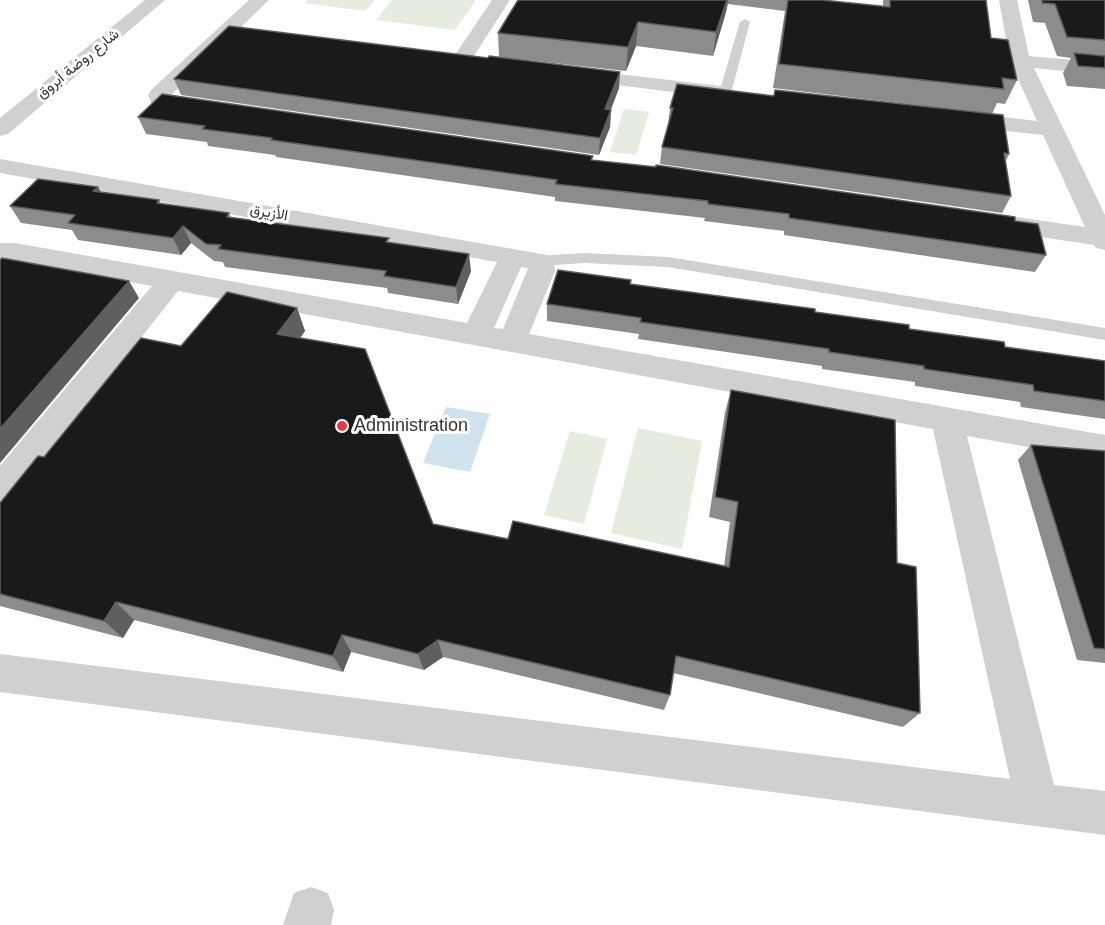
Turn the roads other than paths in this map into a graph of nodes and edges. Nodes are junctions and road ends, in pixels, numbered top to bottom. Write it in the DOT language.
graph roads {
  1 [pos="156,0"];
  2 [pos="260,0"];
  3 [pos="501,0"];
  4 [pos="1008,0"];
  5 [pos="745,22"];
  6 [pos="225,32"];
  7 [pos="248,35"];
  8 [pos="437,58"];
  9 [pos="461,61"];
  10 [pos="1020,61"];
  11 [pos="484,64"];
  12 [pos="1105,69"];
  13 [pos="553,72"];
  14 [pos="725,93"];
  15 [pos="748,95"];
  16 [pos="214,110"];
  17 [pos="934,116"];
  18 [pos="0,129"];
  19 [pos="1051,129"];
  20 [pos="0,166"];
  21 [pos="973,219"];
  22 [pos="1104,240"];
  23 [pos="0,252"];
  24 [pos="526,258"];
  25 [pos="172,280"];
  26 [pos="1105,333"];
  27 [pos="477,335"];
  28 [pos="512,341"];
  29 [pos="947,420"];
  30 [pos="1105,448"];
  31 [pos="0,490"];
  32 [pos="0,673"];
  33 [pos="1037,805"];
  34 [pos="1105,813"];
  1 -- 18 [label="street, شارع روضة أبروق"];
  2 -- 6 [label="street"];
  3 -- 9 [label="street"];
  4 -- 10 [label="street"];
  5 -- 14 [label="lane"];
  6 -- 7 [label="street"];
  6 -- 16 [label="street"];
  8 -- 9 [label="street"];
  9 -- 11 [label="street"];
  10 -- 12 [label="street"];
  10 -- 19 [label="street"];
  13 -- 14 [label="street"];
  14 -- 15 [label="street"];
  17 -- 19 [label="street"];
  19 -- 22 [label="street"];
  20 -- 24 [label="street, الأزيرق"];
  21 -- 22 [label="street"];
  23 -- 25 [label="street"];
  24 -- 26 [label="lane"];
  24 -- 27 [label="street"];
  24 -- 28 [label="street"];
  25 -- 27 [label="street"];
  25 -- 31 [label="street"];
  27 -- 28 [label="street"];
  28 -- 29 [label="street"];
  29 -- 30 [label="street"];
  29 -- 33 [label="street"];
  32 -- 33 [label="street"];
  33 -- 34 [label="street"];
}
